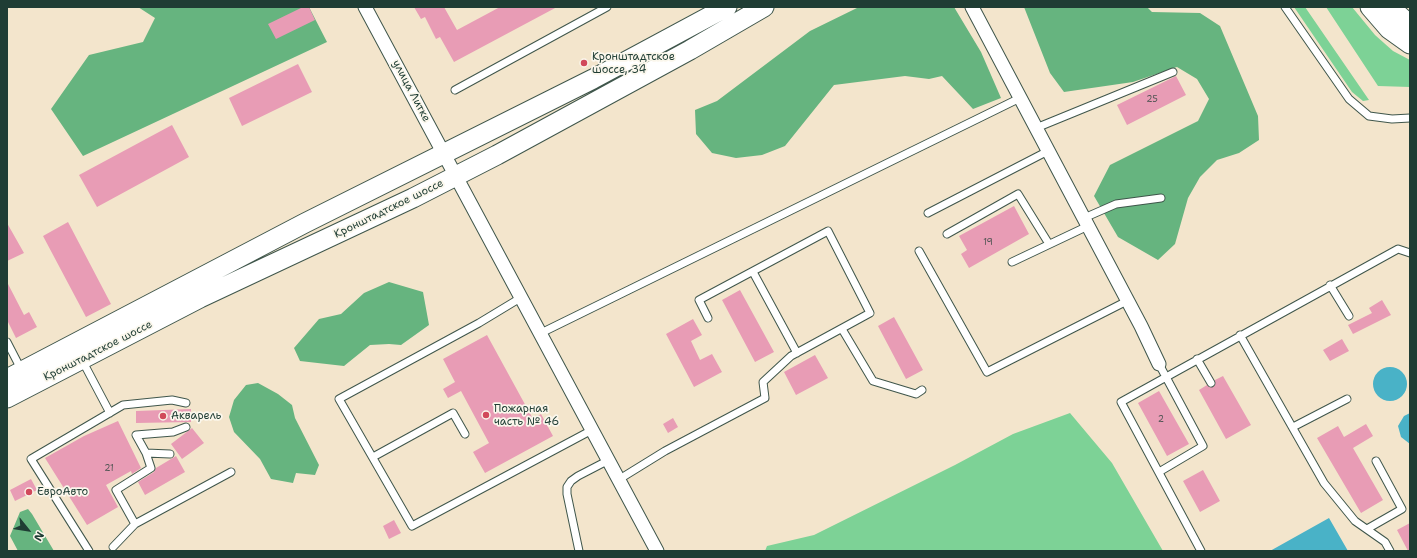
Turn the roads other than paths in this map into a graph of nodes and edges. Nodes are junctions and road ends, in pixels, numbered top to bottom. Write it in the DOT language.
graph roads {
  1 [pos="365,7"];
  2 [pos="608,7"];
  3 [pos="727,7"];
  4 [pos="764,7"];
  5 [pos="972,7"];
  6 [pos="1285,7"];
  7 [pos="1370,7"];
  8 [pos="1390,7"];
  9 [pos="1410,25"];
  10 [pos="1410,44"];
  11 [pos="1172,72"];
  12 [pos="455,90"];
  13 [pos="1020,98"];
  14 [pos="1410,118"];
  15 [pos="1036,128"];
  16 [pos="1048,151"];
  17 [pos="444,153"];
  18 [pos="456,176"];
  19 [pos="1161,198"];
  20 [pos="928,213"];
  21 [pos="1086,222"];
  22 [pos="947,234"];
  23 [pos="1049,244"];
  24 [pos="919,251"];
  25 [pos="1410,253"];
  26 [pos="1012,262"];
  27 [pos="753,272"];
  28 [pos="1330,286"];
  29 [pos="522,297"];
  30 [pos="1127,301"];
  31 [pos="1349,316"];
  32 [pos="708,318"];
  33 [pos="842,329"];
  34 [pos="541,333"];
  35 [pos="1240,335"];
  36 [pos="7,342"];
  37 [pos="797,353"];
  38 [pos="1197,359"];
  39 [pos="82,360"];
  40 [pos="1159,364"];
  41 [pos="15,375"];
  42 [pos="1165,376"];
  43 [pos="1211,383"];
  44 [pos="922,390"];
  45 [pos="7,398"];
  46 [pos="1347,399"];
  47 [pos="186,403"];
  48 [pos="110,413"];
  49 [pos="186,427"];
  50 [pos="1293,428"];
  51 [pos="592,430"];
  52 [pos="465,434"];
  53 [pos="146,453"];
  54 [pos="170,454"];
  55 [pos="373,457"];
  56 [pos="607,460"];
  57 [pos="1376,461"];
  58 [pos="231,472"];
  59 [pos="1159,472"];
  60 [pos="618,480"];
  61 [pos="135,524"];
  62 [pos="1367,529"];
  63 [pos="113,547"];
  64 [pos="89,551"];
  65 [pos="579,551"];
  66 [pos="657,551"];
  67 [pos="1201,551"];
  68 [pos="1390,551"];
  1 -- 17 [label="street, улица Литке"];
  2 -- 12 [label="lane"];
  3 -- 17 [label="main road, Кронштадтское шоссе"];
  4 -- 18 [label="main road, Кронштадтское шоссе"];
  5 -- 13 [label="street"];
  6 -- 14 [label="lane"];
  7 -- 10 [label="main road"];
  8 -- 9 [label="main road"];
  11 -- 15 [label="lane"];
  13 -- 15 [label="street"];
  13 -- 34 [label="lane"];
  15 -- 16 [label="street"];
  16 -- 20 [label="lane"];
  16 -- 21 [label="street"];
  17 -- 18 [label="street, улица Литке"];
  17 -- 41 [label="main road, Кронштадтское шоссе"];
  18 -- 29 [label="street, улица Литке"];
  18 -- 39 [label="main road, Кронштадтское шоссе"];
  19 -- 21 [label="lane"];
  21 -- 23 [label="lane"];
  21 -- 30 [label="street"];
  22 -- 23 [label="lane"];
  23 -- 26 [label="lane"];
  24 -- 30 [label="lane"];
  25 -- 28 [label="lane"];
  27 -- 32 [label="lane"];
  27 -- 33 [label="lane"];
  27 -- 37 [label="lane"];
  28 -- 31 [label="lane"];
  28 -- 35 [label="lane"];
  29 -- 34 [label="street, улица Литке"];
  29 -- 55 [label="lane"];
  30 -- 40 [label="street"];
  33 -- 37 [label="lane"];
  33 -- 44 [label="lane"];
  34 -- 51 [label="street, улица Литке"];
  35 -- 38 [label="lane"];
  35 -- 50 [label="lane"];
  36 -- 41 [label="lane"];
  37 -- 60 [label="lane"];
  38 -- 42 [label="lane"];
  38 -- 43 [label="lane"];
  39 -- 45 [label="main road, Кронштадтское шоссе"];
  39 -- 48 [label="lane"];
  40 -- 42 [label="lane"];
  42 -- 59 [label="lane"];
  42 -- 59 [label="lane"];
  46 -- 50 [label="lane"];
  47 -- 48 [label="lane"];
  48 -- 64 [label="lane"];
  49 -- 53 [label="lane"];
  50 -- 62 [label="lane"];
  51 -- 55 [label="lane"];
  51 -- 56 [label="street, улица Литке"];
  52 -- 55 [label="lane"];
  53 -- 54 [label="lane"];
  53 -- 61 [label="lane"];
  56 -- 60 [label="street, улица Литке"];
  56 -- 65 [label="lane"];
  57 -- 62 [label="lane"];
  58 -- 61 [label="lane"];
  59 -- 67 [label="lane"];
  60 -- 66 [label="street, улица Литке"];
  61 -- 63 [label="lane"];
  62 -- 68 [label="lane"];
}
